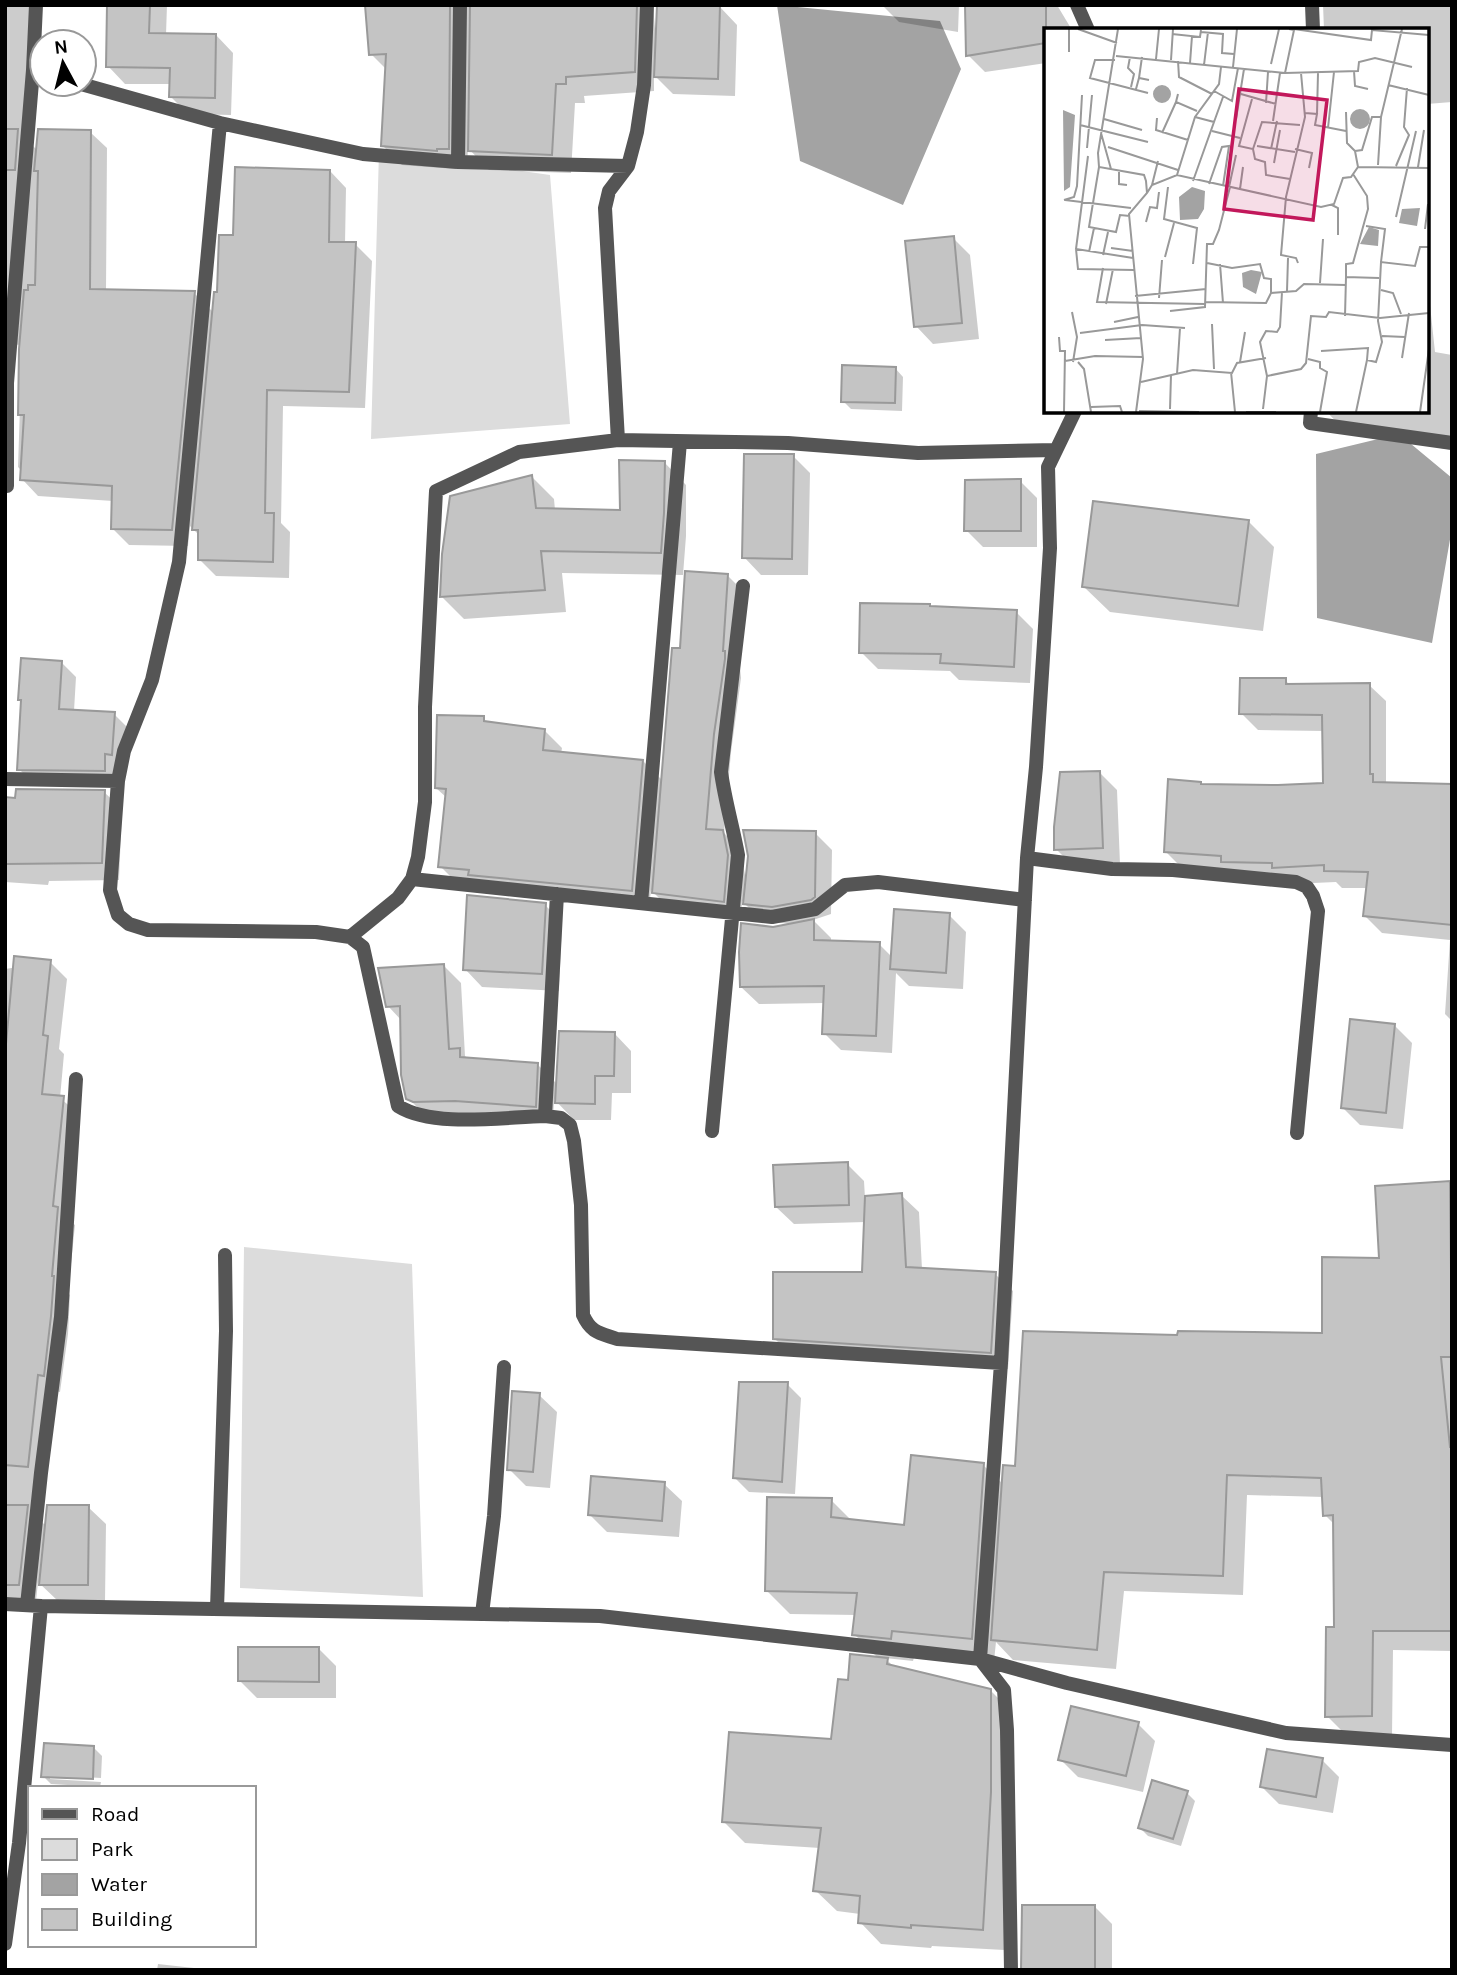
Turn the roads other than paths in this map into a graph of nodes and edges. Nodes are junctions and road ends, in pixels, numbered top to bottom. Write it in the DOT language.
graph roads {
  1 [pos="36,5"];
  2 [pos="460,5"];
  3 [pos="647,5"];
  4 [pos="1077,5"];
  5 [pos="1312,5"];
  6 [pos="36,28"];
  7 [pos="1087,28"];
  8 [pos="1313,28"];
  9 [pos="98,89"];
  10 [pos="34,98"];
  11 [pos="220,123"];
  12 [pos="457,162"];
  13 [pos="628,166"];
  14 [pos="1074,413"];
  15 [pos="1311,413"];
  16 [pos="618,440"];
  17 [pos="680,442"];
  18 [pos="1452,443"];
  19 [pos="1056,450"];
  20 [pos="7,486"];
  21 [pos="743,586"];
  22 [pos="5,779"];
  23 [pos="118,781"];
  24 [pos="1027,858"];
  25 [pos="412,878"];
  26 [pos="557,894"];
  27 [pos="1025,900"];
  28 [pos="640,903"];
  29 [pos="733,913"];
  30 [pos="350,937"];
  31 [pos="76,1079"];
  32 [pos="545,1116"];
  33 [pos="712,1131"];
  34 [pos="1297,1133"];
  35 [pos="225,1255"];
  36 [pos="1000,1363"];
  37 [pos="504,1367"];
  38 [pos="5,1604"];
  39 [pos="34,1606"];
  40 [pos="217,1609"];
  41 [pos="482,1614"];
  42 [pos="980,1659"];
  43 [pos="1452,1745"];
  44 [pos="5,1944"];
  45 [pos="1011,1970"];
  1 -- 6 [label="street"];
  2 -- 12 [label="street"];
  3 -- 13 [label="street"];
  4 -- 7 [label="street"];
  5 -- 8 [label="street"];
  9 -- 11 [label="street"];
  10 -- 20 [label="street"];
  11 -- 12 [label="street"];
  11 -- 23 [label="street"];
  12 -- 13 [label="street"];
  13 -- 16 [label="street"];
  14 -- 19 [label="street"];
  15 -- 18 [label="street"];
  16 -- 17 [label="street"];
  16 -- 25 [label="street"];
  17 -- 19 [label="street"];
  17 -- 28 [label="street"];
  19 -- 24 [label="street"];
  21 -- 29 [label="street"];
  22 -- 23 [label="street"];
  23 -- 30 [label="street"];
  24 -- 27 [label="street"];
  24 -- 34 [label="street"];
  25 -- 26 [label="street"];
  25 -- 30 [label="street"];
  26 -- 28 [label="street"];
  26 -- 32 [label="street"];
  27 -- 29 [label="street"];
  27 -- 36 [label="street"];
  28 -- 29 [label="street"];
  29 -- 33 [label="street"];
  30 -- 32 [label="street"];
  31 -- 39 [label="street"];
  32 -- 36 [label="street"];
  35 -- 40 [label="street"];
  36 -- 42 [label="street"];
  37 -- 41 [label="street"];
  38 -- 39 [label="street"];
  39 -- 40 [label="street"];
  39 -- 44 [label="street"];
  40 -- 41 [label="street"];
  41 -- 42 [label="street"];
  42 -- 43 [label="street"];
  42 -- 45 [label="street"];
}
